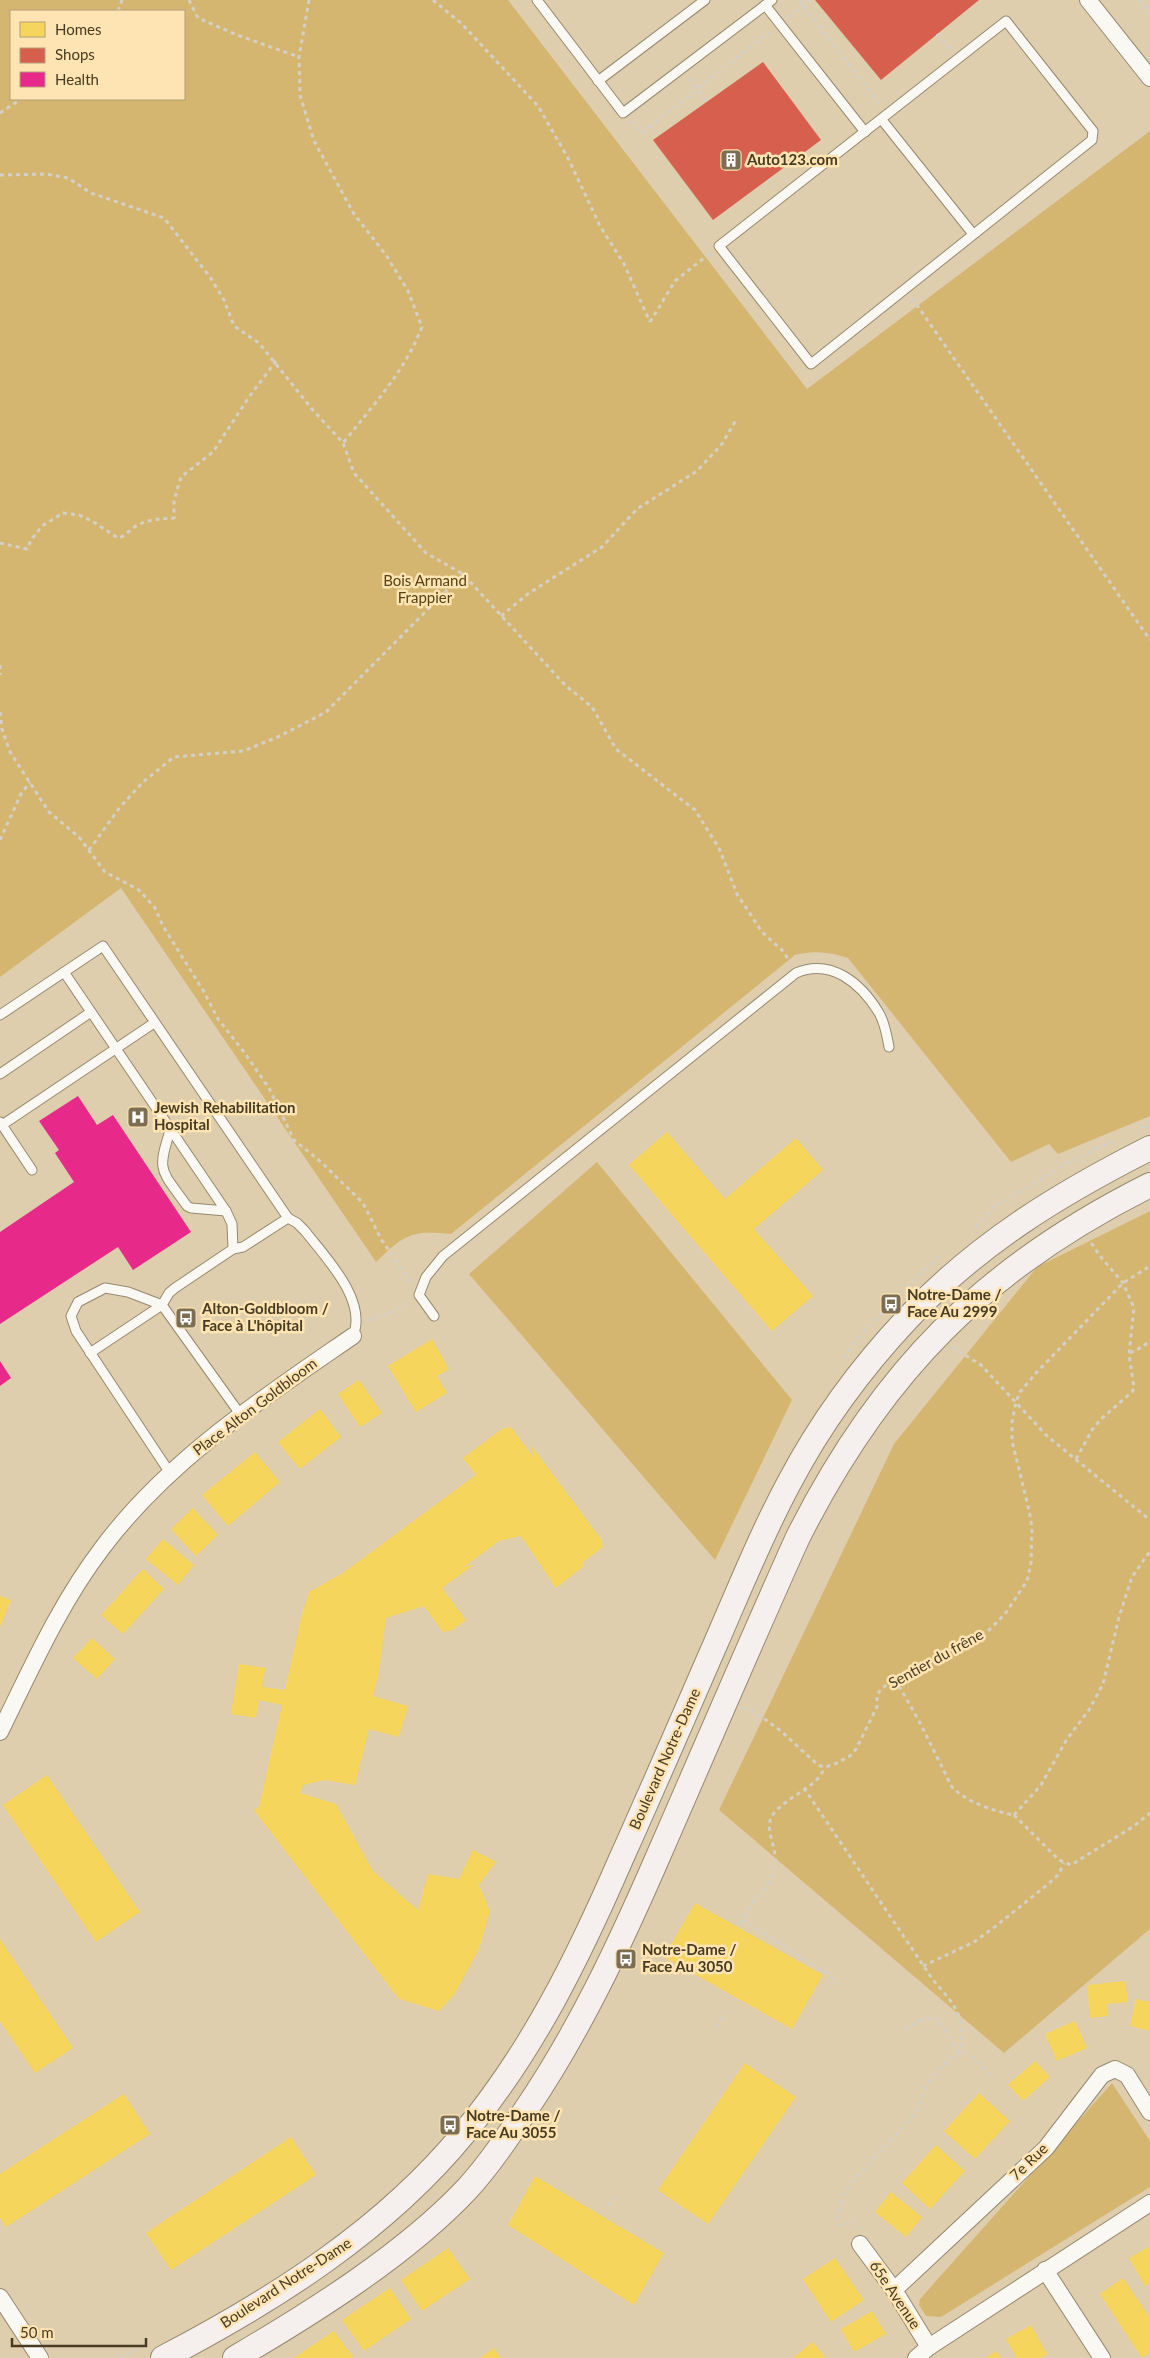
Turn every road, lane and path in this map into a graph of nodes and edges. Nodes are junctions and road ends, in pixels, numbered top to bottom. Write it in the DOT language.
graph roads {
  1 [pos="190,0"];
  2 [pos="309,0"];
  3 [pos="433,0"];
  4 [pos="537,0"];
  5 [pos="704,0"];
  6 [pos="799,0"];
  7 [pos="810,0"];
  8 [pos="1088,0"];
  9 [pos="1139,0"];
  10 [pos="769,3"];
  11 [pos="803,6"];
  12 [pos="1150,13"];
  13 [pos="789,17"];
  14 [pos="772,30"];
  15 [pos="937,34"];
  16 [pos="942,40"];
  17 [pos="299,57"];
  18 [pos="1150,78"];
  19 [pos="598,81"];
  20 [pos="694,84"];
  21 [pos="698,88"];
  22 [pos="19,100"];
  23 [pos="707,102"];
  24 [pos="883,107"];
  25 [pos="0,112"];
  26 [pos="882,120"];
  27 [pos="634,123"];
  28 [pos="865,132"];
  29 [pos="0,175"];
  30 [pos="973,234"];
  31 [pos="719,246"];
  32 [pos="905,288"];
  33 [pos="276,361"];
  34 [pos="736,420"];
  35 [pos="343,443"];
  36 [pos="0,543"];
  37 [pos="462,574"];
  38 [pos="501,616"];
  39 [pos="1150,640"];
  40 [pos="0,665"];
  41 [pos="0,675"];
  42 [pos="0,712"];
  43 [pos="30,782"];
  44 [pos="0,840"];
  45 [pos="89,850"];
  46 [pos="64,972"];
  47 [pos="796,972"];
  48 [pos="92,1012"];
  49 [pos="0,1015"];
  50 [pos="154,1022"];
  51 [pos="889,1047"];
  52 [pos="116,1048"];
  53 [pos="0,1074"];
  54 [pos="204,1096"];
  55 [pos="1,1123"];
  56 [pos="1150,1124"];
  57 [pos="168,1125"];
  58 [pos="1134,1132"];
  59 [pos="1117,1140"];
  60 [pos="1150,1148"];
  61 [pos="32,1170"];
  62 [pos="1150,1185"];
  63 [pos="226,1211"];
  64 [pos="288,1218"];
  65 [pos="972,1230"];
  66 [pos="1086,1233"];
  67 [pos="233,1249"];
  68 [pos="942,1255"];
  69 [pos="1150,1266"];
  70 [pos="916,1278"];
  71 [pos="1123,1283"];
  72 [pos="419,1295"];
  73 [pos="162,1305"];
  74 [pos="434,1316"];
  75 [pos="355,1329"];
  76 [pos="1150,1340"];
  77 [pos="947,1342"];
  78 [pos="90,1353"];
  79 [pos="1129,1354"];
  80 [pos="1016,1402"];
  81 [pos="240,1414"];
  82 [pos="1076,1459"];
  83 [pos="170,1473"];
  84 [pos="1150,1520"];
  85 [pos="1150,1551"];
  86 [pos="895,1679"];
  87 [pos="738,1708"];
  88 [pos="0,1732"];
  89 [pos="824,1767"];
  90 [pos="804,1788"];
  91 [pos="1150,1813"];
  92 [pos="1014,1816"];
  93 [pos="1064,1863"];
  94 [pos="742,1920"];
  95 [pos="740,1924"];
  96 [pos="923,1966"];
  97 [pos="840,1987"];
  98 [pos="726,2012"];
  99 [pos="717,2027"];
  100 [pos="905,2029"];
  101 [pos="960,2051"];
  102 [pos="992,2075"];
  103 [pos="1150,2112"];
  104 [pos="616,2198"];
  105 [pos="1150,2203"];
  106 [pos="608,2206"];
  107 [pos="860,2244"];
  108 [pos="1045,2270"];
  109 [pos="894,2290"];
  110 [pos="0,2297"];
  111 [pos="929,2346"];
  112 [pos="160,2348"];
  113 [pos="40,2358"];
  114 [pos="119,2358"];
  115 [pos="235,2358"];
  116 [pos="916,2358"];
  117 [pos="1102,2358"];
  1 -- 17 [label="path"];
  2 -- 17 [label="path"];
  3 -- 31 [label="path"];
  4 -- 19 [label="lane"];
  5 -- 19 [label="lane"];
  6 -- 11 [label="path"];
  7 -- 11 [label="path"];
  8 -- 18 [label="street"];
  9 -- 12 [label="path"];
  10 -- 19 [label="lane"];
  10 -- 28 [label="lane"];
  11 -- 13 [label="path"];
  11 -- 24 [label="path"];
  14 -- 21 [label="path"];
  15 -- 16 [label="path"];
  17 -- 35 [label="path"];
  20 -- 21 [label="path"];
  21 -- 23 [label="path"];
  21 -- 27 [label="path"];
  22 -- 25 [label="path"];
  26 -- 28 [label="lane"];
  26 -- 30 [label="lane"];
  26 -- 30 [label="lane"];
  28 -- 31 [label="lane"];
  29 -- 33 [label="path"];
  30 -- 32 [label="lane"];
  31 -- 32 [label="lane"];
  32 -- 39 [label="path"];
  33 -- 35 [label="path"];
  33 -- 36 [label="path"];
  34 -- 38 [label="path"];
  35 -- 37 [label="path"];
  37 -- 38 [label="path"];
  37 -- 45 [label="path"];
  38 -- 47 [label="path"];
  40 -- 41 [label="path"];
  42 -- 43 [label="path"];
  43 -- 44 [label="path"];
  43 -- 45 [label="path"];
  45 -- 72 [label="path"];
  46 -- 48 [label="lane"];
  46 -- 49 [label="lane"];
  46 -- 50 [label="lane"];
  47 -- 51 [label="lane"];
  47 -- 72 [label="lane"];
  48 -- 52 [label="lane"];
  48 -- 53 [label="lane"];
  50 -- 52 [label="lane"];
  50 -- 54 [label="lane"];
  52 -- 55 [label="lane"];
  52 -- 57 [label="lane"];
  54 -- 57 [label="path"];
  54 -- 64 [label="lane"];
  55 -- 61 [label="lane"];
  56 -- 58 [label="path"];
  57 -- 63 [label="lane"];
  57 -- 63 [label="lane"];
  59 -- 65 [label="path"];
  60 -- 112 [label="street, Boulevard Notre-Dame"];
  62 -- 115 [label="street"];
  63 -- 67 [label="lane"];
  64 -- 67 [label="lane"];
  64 -- 75 [label="lane"];
  66 -- 71 [label="path"];
  67 -- 73 [label="lane"];
  68 -- 70 [label="path"];
  69 -- 71 [label="path"];
  71 -- 79 [label="path"];
  71 -- 80 [label="path"];
  72 -- 74 [label="lane"];
  72 -- 75 [label="path"];
  73 -- 78 [label="lane"];
  73 -- 78 [label="lane"];
  73 -- 81 [label="lane"];
  75 -- 81 [label="street, Place Alton Goldbloom"];
  76 -- 79 [label="path"];
  77 -- 80 [label="path"];
  78 -- 83 [label="lane"];
  79 -- 82 [label="path"];
  80 -- 82 [label="path"];
  80 -- 86 [label="path, Sentier du frêne"];
  81 -- 83 [label="street, Place Alton Goldbloom"];
  82 -- 84 [label="path"];
  83 -- 88 [label="street, Place Alton Goldbloom"];
  85 -- 92 [label="path"];
  86 -- 89 [label="path, Sentier du frêne"];
  86 -- 92 [label="path"];
  87 -- 89 [label="path"];
  89 -- 90 [label="path"];
  90 -- 94 [label="path"];
  90 -- 96 [label="path"];
  91 -- 93 [label="path"];
  92 -- 93 [label="path"];
  93 -- 96 [label="path"];
  94 -- 95 [label="path"];
  94 -- 97 [label="path"];
  96 -- 101 [label="path"];
  98 -- 99 [label="path"];
  100 -- 101 [label="path"];
  101 -- 102 [label="path"];
  101 -- 107 [label="path"];
  103 -- 109 [label="street, 7e Rue"];
  104 -- 106 [label="path"];
  105 -- 108 [label="street"];
  107 -- 109 [label="street, 65e Avenue"];
  108 -- 111 [label="street"];
  108 -- 117 [label="street"];
  109 -- 111 [label="street, 65e Avenue"];
  110 -- 113 [label="street"];
  111 -- 116 [label="street"];
  112 -- 114 [label="path"];
}
